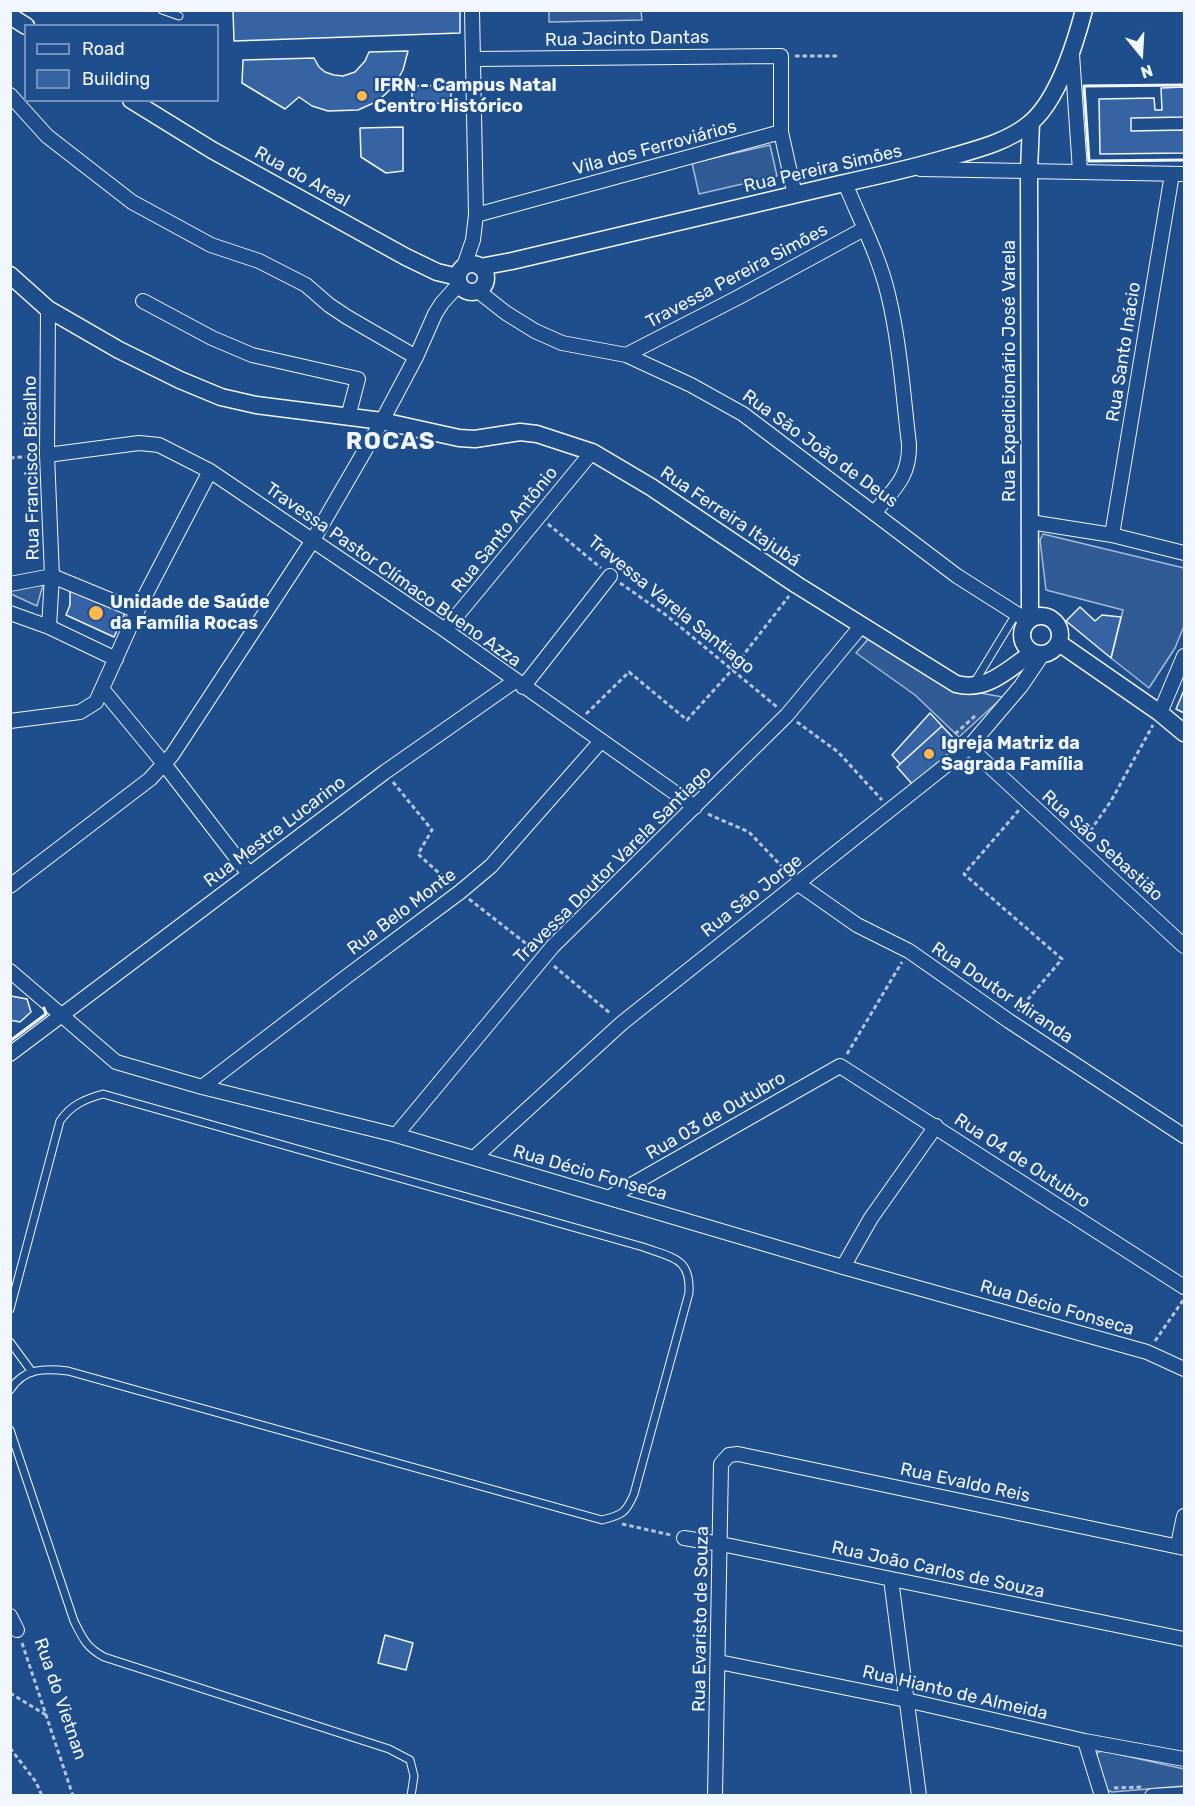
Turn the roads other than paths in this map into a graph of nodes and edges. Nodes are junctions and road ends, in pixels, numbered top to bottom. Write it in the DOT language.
graph roads {
  1 [pos="162,10"];
  2 [pos="472,10"];
  3 [pos="1084,10"];
  4 [pos="179,15"];
  5 [pos="10,16"];
  6 [pos="24,25"];
  7 [pos="1072,52"];
  8 [pos="474,59"];
  9 [pos="10,95"];
  10 [pos="135,102"];
  11 [pos="1031,123"];
  12 [pos="781,132"];
  13 [pos="909,169"];
  14 [pos="1029,170"];
  15 [pos="1080,171"];
  16 [pos="1178,174"];
  17 [pos="845,183"];
  18 [pos="795,195"];
  19 [pos="476,221"];
  20 [pos="864,229"];
  21 [pos="10,275"];
  22 [pos="471,275"];
  23 [pos="142,301"];
  24 [pos="48,309"];
  25 [pos="626,355"];
  26 [pos="416,357"];
  27 [pos="348,417"];
  28 [pos="382,421"];
  29 [pos="592,452"];
  30 [pos="47,455"];
  31 [pos="210,471"];
  32 [pos="875,513"];
  33 [pos="1030,522"];
  34 [pos="1112,535"];
  35 [pos="313,540"];
  36 [pos="1185,553"];
  37 [pos="52,576"];
  38 [pos="610,576"];
  39 [pos="10,584"];
  40 [pos="138,610"];
  41 [pos="10,613"];
  42 [pos="1025,618"];
  43 [pos="862,625"];
  44 [pos="49,627"];
  45 [pos="445,630"];
  46 [pos="1059,643"];
  47 [pos="1037,654"];
  48 [pos="1185,657"];
  49 [pos="116,659"];
  50 [pos="519,684"];
  51 [pos="972,687"];
  52 [pos="102,692"];
  53 [pos="1160,713"];
  54 [pos="10,721"];
  55 [pos="1185,733"];
  56 [pos="600,741"];
  57 [pos="969,747"];
  58 [pos="165,765"];
  59 [pos="694,807"];
  60 [pos="249,874"];
  61 [pos="797,883"];
  62 [pos="10,886"];
  63 [pos="1185,946"];
  64 [pos="10,971"];
  65 [pos="61,1016"];
  66 [pos="10,1054"];
  67 [pos="840,1066"];
  68 [pos="202,1087"];
  69 [pos="936,1126"];
  70 [pos="396,1135"];
  71 [pos="1185,1136"];
  72 [pos="474,1158"];
  73 [pos="610,1197"];
  74 [pos="843,1267"];
  75 [pos="1185,1287"];
  76 [pos="10,1309"];
  77 [pos="10,1342"];
  78 [pos="1185,1369"];
  79 [pos="32,1372"];
  80 [pos="10,1390"];
  81 [pos="10,1430"];
  82 [pos="738,1454"];
  83 [pos="1185,1516"];
  84 [pos="684,1538"];
  85 [pos="721,1544"];
  86 [pos="1181,1546"];
  87 [pos="891,1579"];
  88 [pos="10,1616"];
  89 [pos="17,1630"];
  90 [pos="1185,1639"];
  91 [pos="719,1662"];
  92 [pos="906,1700"];
  93 [pos="1085,1741"];
  94 [pos="1185,1759"];
  95 [pos="1147,1791"];
  96 [pos="1106,1792"];
  97 [pos="1185,1794"];
  98 [pos="411,1796"];
  99 [pos="715,1796"];
  100 [pos="919,1796"];
  1 -- 4 [label="lane"];
  2 -- 8 [label="street"];
  3 -- 7 [label="street"];
  5 -- 6 [label="street"];
  7 -- 11 [label="street"];
  7 -- 15 [label="street"];
  8 -- 12 [label="street, Rua Jacinto Dantas"];
  8 -- 19 [label="street"];
  9 -- 26 [label="street"];
  10 -- 22 [label="street, Rua do Areal"];
  11 -- 13 [label="street"];
  11 -- 14 [label="street, Rua Expedicionário José Varela"];
  12 -- 18 [label="street"];
  12 -- 19 [label="street, Vila dos Ferroviários"];
  13 -- 14 [label="street, Rua Pereira Simões"];
  13 -- 17 [label="street, Rua Pereira Simões"];
  14 -- 15 [label="street, Rua Pereira Simões"];
  14 -- 33 [label="street, Rua Expedicionário José Varela"];
  15 -- 16 [label="street, Rua Pereira Simões"];
  16 -- 34 [label="street, Rua Santo Inácio"];
  17 -- 18 [label="street, Rua Pereira Simões"];
  17 -- 20 [label="street"];
  18 -- 22 [label="street, Rua Pereira Simões"];
  19 -- 22 [label="street"];
  20 -- 25 [label="street, Travessa Pereira Simões"];
  20 -- 32 [label="street"];
  21 -- 24 [label="street, Rua Ferreira Itajubá"];
  22 -- 25 [label="street, Rua São João de Deus"];
  22 -- 26 [label="street"];
  23 -- 27 [label="street"];
  24 -- 27 [label="street, Rua Ferreira Itajubá"];
  24 -- 30 [label="street, Rua Francisco Bicalho"];
  25 -- 32 [label="street, Rua São João de Deus"];
  26 -- 28 [label="street"];
  27 -- 28 [label="street, Rua Ferreira Itajubá"];
  28 -- 29 [label="street, Rua Ferreira Itajubá"];
  28 -- 35 [label="street"];
  29 -- 43 [label="street, Rua Ferreira Itajubá"];
  29 -- 45 [label="street, Rua Santo Antônio"];
  30 -- 31 [label="street, Travessa Pastor Clímaco Bueno Azza"];
  30 -- 37 [label="street, Rua Francisco Bicalho"];
  31 -- 35 [label="street, Travessa Pastor Clímaco Bueno Azza"];
  31 -- 40 [label="street"];
  32 -- 42 [label="street, Rua São João de Deus"];
  33 -- 34 [label="street"];
  33 -- 42 [label="street, Rua Expedicionário José Varela"];
  34 -- 36 [label="street"];
  35 -- 45 [label="street, Travessa Pastor Clímaco Bueno Azza"];
  35 -- 58 [label="street"];
  37 -- 39 [label="street"];
  37 -- 40 [label="street"];
  37 -- 44 [label="street, Rua Francisco Bicalho"];
  38 -- 50 [label="street, Rua Mestre Lucarino"];
  40 -- 49 [label="street"];
  41 -- 44 [label="street"];
  42 -- 46 [label="street"];
  42 -- 47 [label="street"];
  42 -- 51 [label="lane"];
  43 -- 51 [label="street, Rua Ferreira Itajubá"];
  43 -- 59 [label="street, Travessa Doutor Varela Santiago"];
  44 -- 49 [label="street"];
  45 -- 50 [label="street, Travessa Pastor Clímaco Bueno Azza"];
  46 -- 47 [label="street"];
  46 -- 53 [label="street"];
  47 -- 51 [label="street"];
  47 -- 57 [label="street, Rua São Jorge"];
  48 -- 53 [label="street"];
  49 -- 52 [label="street"];
  50 -- 56 [label="street, Travessa Pastor Clímaco Bueno Azza"];
  50 -- 60 [label="street, Rua Mestre Lucarino"];
  52 -- 54 [label="street"];
  52 -- 58 [label="street"];
  53 -- 55 [label="street"];
  56 -- 59 [label="street, Travessa Pastor Clímaco Bueno Azza"];
  56 -- 68 [label="street, Rua Belo Monte"];
  57 -- 61 [label="street, Rua São Jorge"];
  57 -- 63 [label="street, Rua São Sebastião"];
  58 -- 60 [label="street"];
  58 -- 62 [label="street"];
  59 -- 70 [label="street, Travessa Doutor Varela Santiago"];
  60 -- 65 [label="street, Rua Mestre Lucarino"];
  61 -- 71 [label="street, Rua Doutor Miranda"];
  61 -- 72 [label="street, Rua São Jorge"];
  64 -- 65 [label="street, Rua Décio Fonseca"];
  65 -- 66 [label="street, Rua Mestre Lucarino"];
  65 -- 68 [label="street, Rua Décio Fonseca"];
  67 -- 69 [label="street, Rua 04 de Outubro"];
  67 -- 73 [label="street, Rua 03 de Outubro"];
  68 -- 70 [label="street, Rua Décio Fonseca"];
  69 -- 74 [label="street"];
  69 -- 75 [label="street, Rua 04 de Outubro"];
  70 -- 72 [label="street, Rua Décio Fonseca"];
  72 -- 73 [label="street, Rua Décio Fonseca"];
  73 -- 74 [label="street, Rua Décio Fonseca"];
  74 -- 78 [label="street, Rua Décio Fonseca"];
  76 -- 79 [label="lane"];
  77 -- 79 [label="lane"];
  79 -- 80 [label="lane"];
  81 -- 98 [label="lane"];
  82 -- 85 [label="street, Rua Evaristo de Souza"];
  82 -- 86 [label="street, Rua Evaldo Reis"];
  83 -- 86 [label="street"];
  84 -- 85 [label="street, Rua João Carlos de Souza"];
  85 -- 87 [label="street, Rua João Carlos de Souza"];
  85 -- 91 [label="street, Rua Evaristo de Souza"];
  87 -- 90 [label="street, Rua João Carlos de Souza"];
  87 -- 92 [label="street"];
  88 -- 89 [label="street, Rua do Vietnan"];
  91 -- 92 [label="street, Rua Hianto de Almeida"];
  91 -- 99 [label="street, Rua Evaristo de Souza"];
  92 -- 93 [label="street, Rua Hianto de Almeida"];
  92 -- 100 [label="street"];
  93 -- 94 [label="street, Rua Hianto de Almeida"];
  93 -- 96 [label="street"];
  95 -- 97 [label="street"];
}
